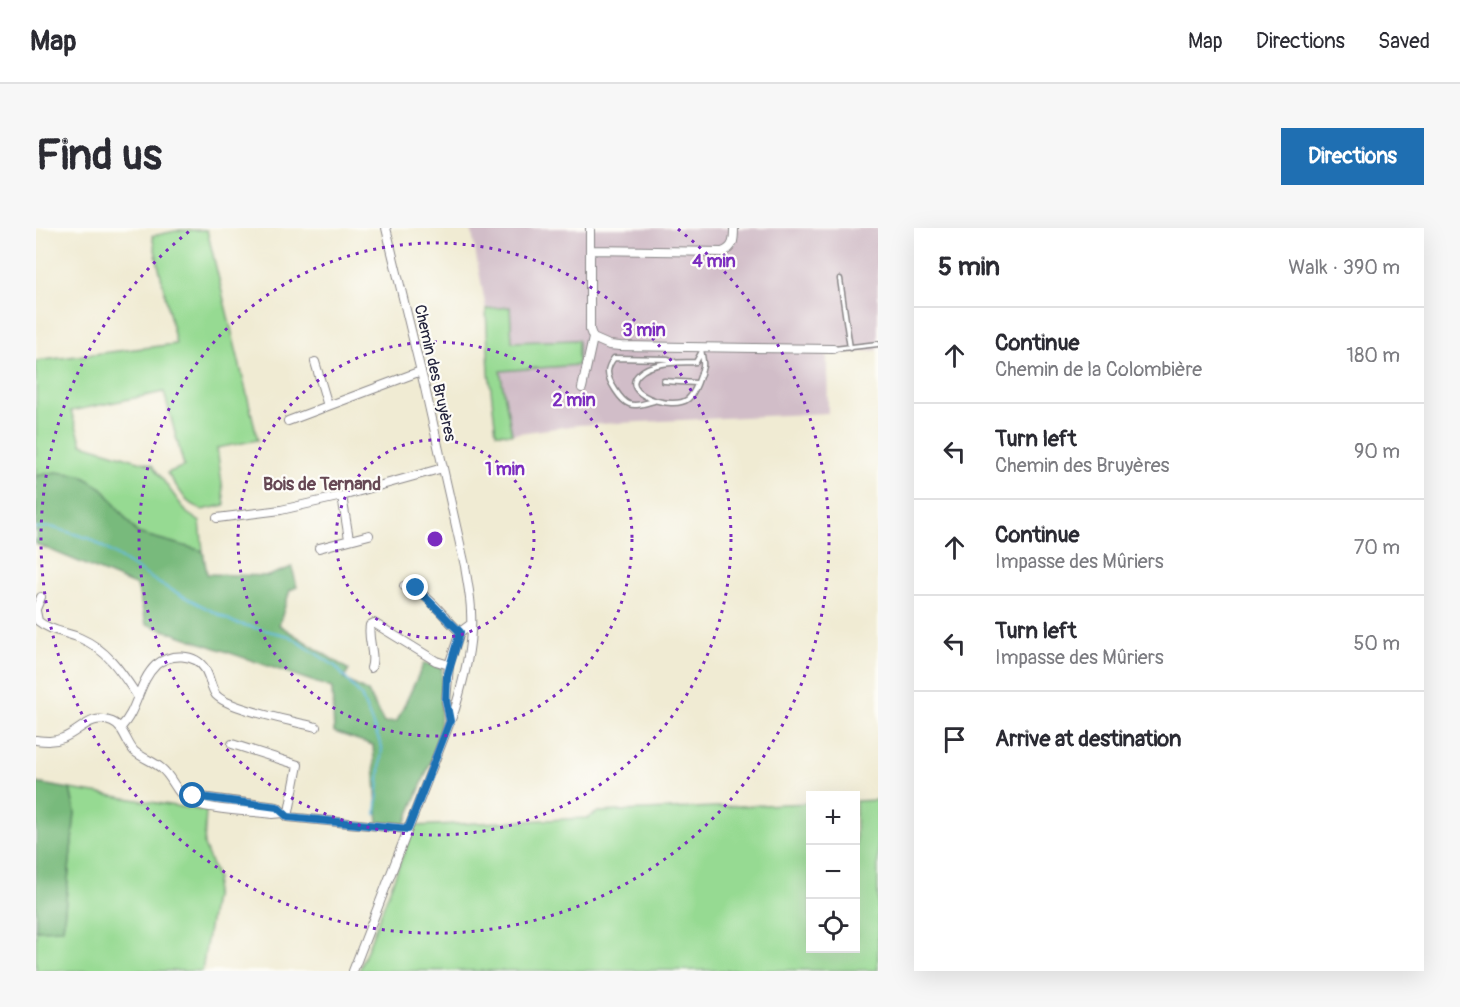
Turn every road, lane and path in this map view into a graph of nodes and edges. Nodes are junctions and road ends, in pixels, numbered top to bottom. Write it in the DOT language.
graph roads {
  1 [pos="386,228"];
  2 [pos="590,228"];
  3 [pos="734,228"];
  4 [pos="590,250"];
  5 [pos="840,279"];
  6 [pos="593,338"];
  7 [pos="878,345"];
  8 [pos="850,348"];
  9 [pos="833,349"];
  10 [pos="701,350"];
  11 [pos="315,362"];
  12 [pos="676,362"];
  13 [pos="421,371"];
  14 [pos="664,381"];
  15 [pos="697,383"];
  16 [pos="582,388"];
  17 [pos="655,401"];
  18 [pos="328,406"];
  19 [pos="288,421"];
  20 [pos="443,468"];
  21 [pos="342,496"];
  22 [pos="217,518"];
  23 [pos="369,535"];
  24 [pos="350,539"];
  25 [pos="319,549"];
  26 [pos="404,586"];
  27 [pos="41,597"];
  28 [pos="36,610"];
  29 [pos="471,624"];
  30 [pos="460,632"];
  31 [pos="449,665"];
  32 [pos="371,668"];
  33 [pos="138,697"];
  34 [pos="450,721"];
  35 [pos="316,727"];
  36 [pos="120,728"];
  37 [pos="36,740"];
  38 [pos="232,744"];
  39 [pos="286,815"];
  40 [pos="408,829"];
  41 [pos="353,971"];
  1 -- 13 [label="street, Chemin des Bruyères"];
  2 -- 4 [label="street"];
  3 -- 4 [label="street"];
  4 -- 6 [label="street"];
  5 -- 8 [label="lane"];
  6 -- 10 [label="street"];
  6 -- 16 [label="street"];
  7 -- 8 [label="lane"];
  8 -- 9 [label="lane"];
  9 -- 10 [label="street"];
  10 -- 12 [label="lane"];
  10 -- 15 [label="lane"];
  11 -- 18 [label="street"];
  12 -- 17 [label="lane"];
  12 -- 17 [label="lane"];
  13 -- 18 [label="street"];
  13 -- 20 [label="street, Chemin des Bruyères"];
  14 -- 15 [label="lane"];
  15 -- 17 [label="lane"];
  18 -- 19 [label="street"];
  20 -- 21 [label="street"];
  20 -- 29 [label="street, Chemin des Bruyères"];
  21 -- 22 [label="street"];
  21 -- 24 [label="street"];
  23 -- 24 [label="street"];
  24 -- 25 [label="street"];
  26 -- 30 [label="street"];
  27 -- 28 [label="street"];
  28 -- 33 [label="street"];
  29 -- 30 [label="street"];
  29 -- 34 [label="street, Chemin des Bruyères"];
  30 -- 31 [label="street"];
  31 -- 32 [label="street"];
  31 -- 34 [label="street"];
  33 -- 35 [label="street"];
  33 -- 36 [label="street"];
  34 -- 40 [label="street, Chemin des Bruyères"];
  36 -- 37 [label="street"];
  36 -- 39 [label="street"];
  38 -- 39 [label="street"];
  39 -- 40 [label="street"];
  40 -- 41 [label="street, Chemin des Bruyères"];
}
